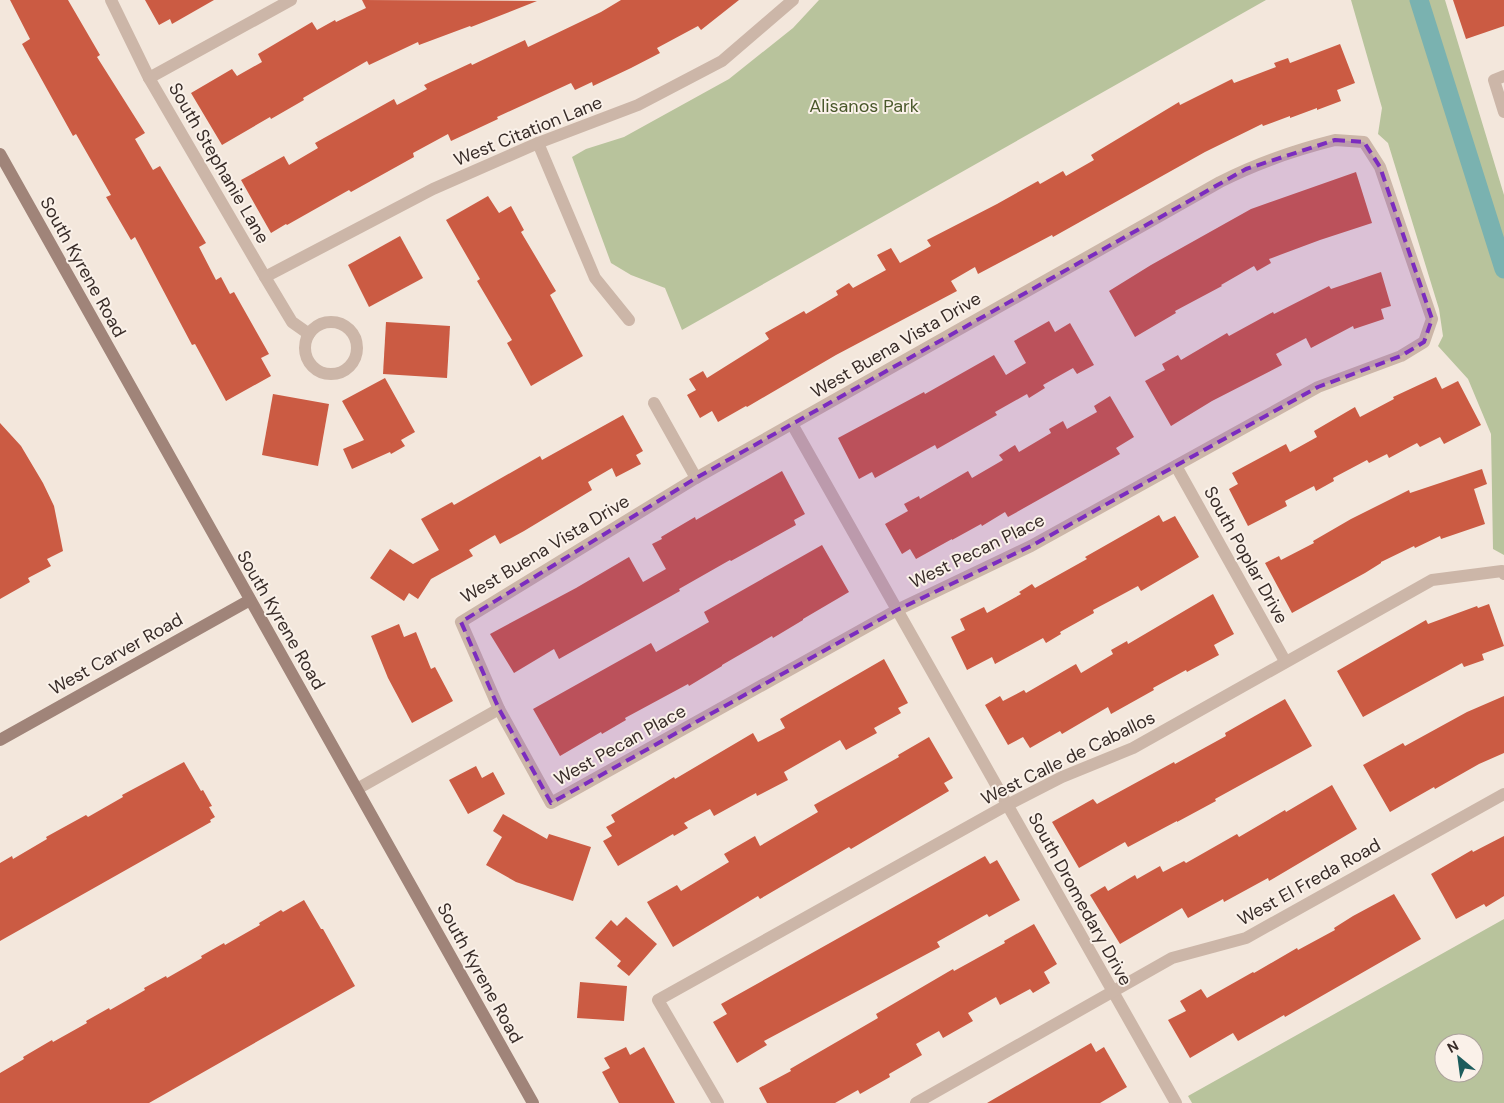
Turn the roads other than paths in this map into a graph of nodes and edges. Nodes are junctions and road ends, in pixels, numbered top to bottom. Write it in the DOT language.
graph roads {
  1 [pos="111,0"];
  2 [pos="290,0"];
  3 [pos="793,0"];
  4 [pos="149,78"];
  5 [pos="1499,78"];
  6 [pos="1504,112"];
  7 [pos="538,143"];
  8 [pos="0,154"];
  9 [pos="265,277"];
  10 [pos="628,320"];
  11 [pos="309,334"];
  12 [pos="1424,342"];
  13 [pos="654,403"];
  14 [pos="792,424"];
  15 [pos="1176,466"];
  16 [pos="696,478"];
  17 [pos="1503,572"];
  18 [pos="250,600"];
  19 [pos="897,610"];
  20 [pos="1285,661"];
  21 [pos="499,709"];
  22 [pos="0,740"];
  23 [pos="356,789"];
  24 [pos="1504,794"];
  25 [pos="1007,805"];
  26 [pos="1112,991"];
  27 [pos="533,1103"];
  28 [pos="718,1103"];
  29 [pos="916,1103"];
  30 [pos="1176,1103"];
  1 -- 4 [label="street, South Stephanie Lane"];
  2 -- 4 [label="street"];
  3 -- 7 [label="street, West Citation Lane"];
  4 -- 9 [label="street, South Stephanie Lane"];
  5 -- 6 [label="street"];
  7 -- 9 [label="street, West Citation Lane"];
  7 -- 10 [label="street"];
  8 -- 18 [label="main road, South Kyrene Road"];
  9 -- 11 [label="street, South Stephanie Lane"];
  11 -- 11 [label="street"];
  12 -- 14 [label="street, West Buena Vista Drive"];
  12 -- 15 [label="street, West Pecan Place"];
  13 -- 16 [label="street"];
  14 -- 16 [label="street, West Buena Vista Drive"];
  14 -- 19 [label="street, South Dromedary Drive"];
  15 -- 19 [label="street, West Pecan Place"];
  15 -- 20 [label="street, South Poplar Drive"];
  16 -- 21 [label="street, West Buena Vista Drive"];
  17 -- 20 [label="street, West Calle de Caballos"];
  18 -- 22 [label="main road, West Carver Road"];
  18 -- 23 [label="main road, South Kyrene Road"];
  19 -- 21 [label="street, West Pecan Place"];
  19 -- 25 [label="street, South Dromedary Drive"];
  20 -- 25 [label="street, West Calle de Caballos"];
  21 -- 23 [label="street"];
  23 -- 27 [label="main road, South Kyrene Road"];
  24 -- 26 [label="street, West El Freda Road"];
  25 -- 26 [label="street, South Dromedary Drive"];
  25 -- 28 [label="street, West Calle de Caballos"];
  26 -- 29 [label="street, West El Freda Road"];
  26 -- 30 [label="street, South Dromedary Drive"];
}
